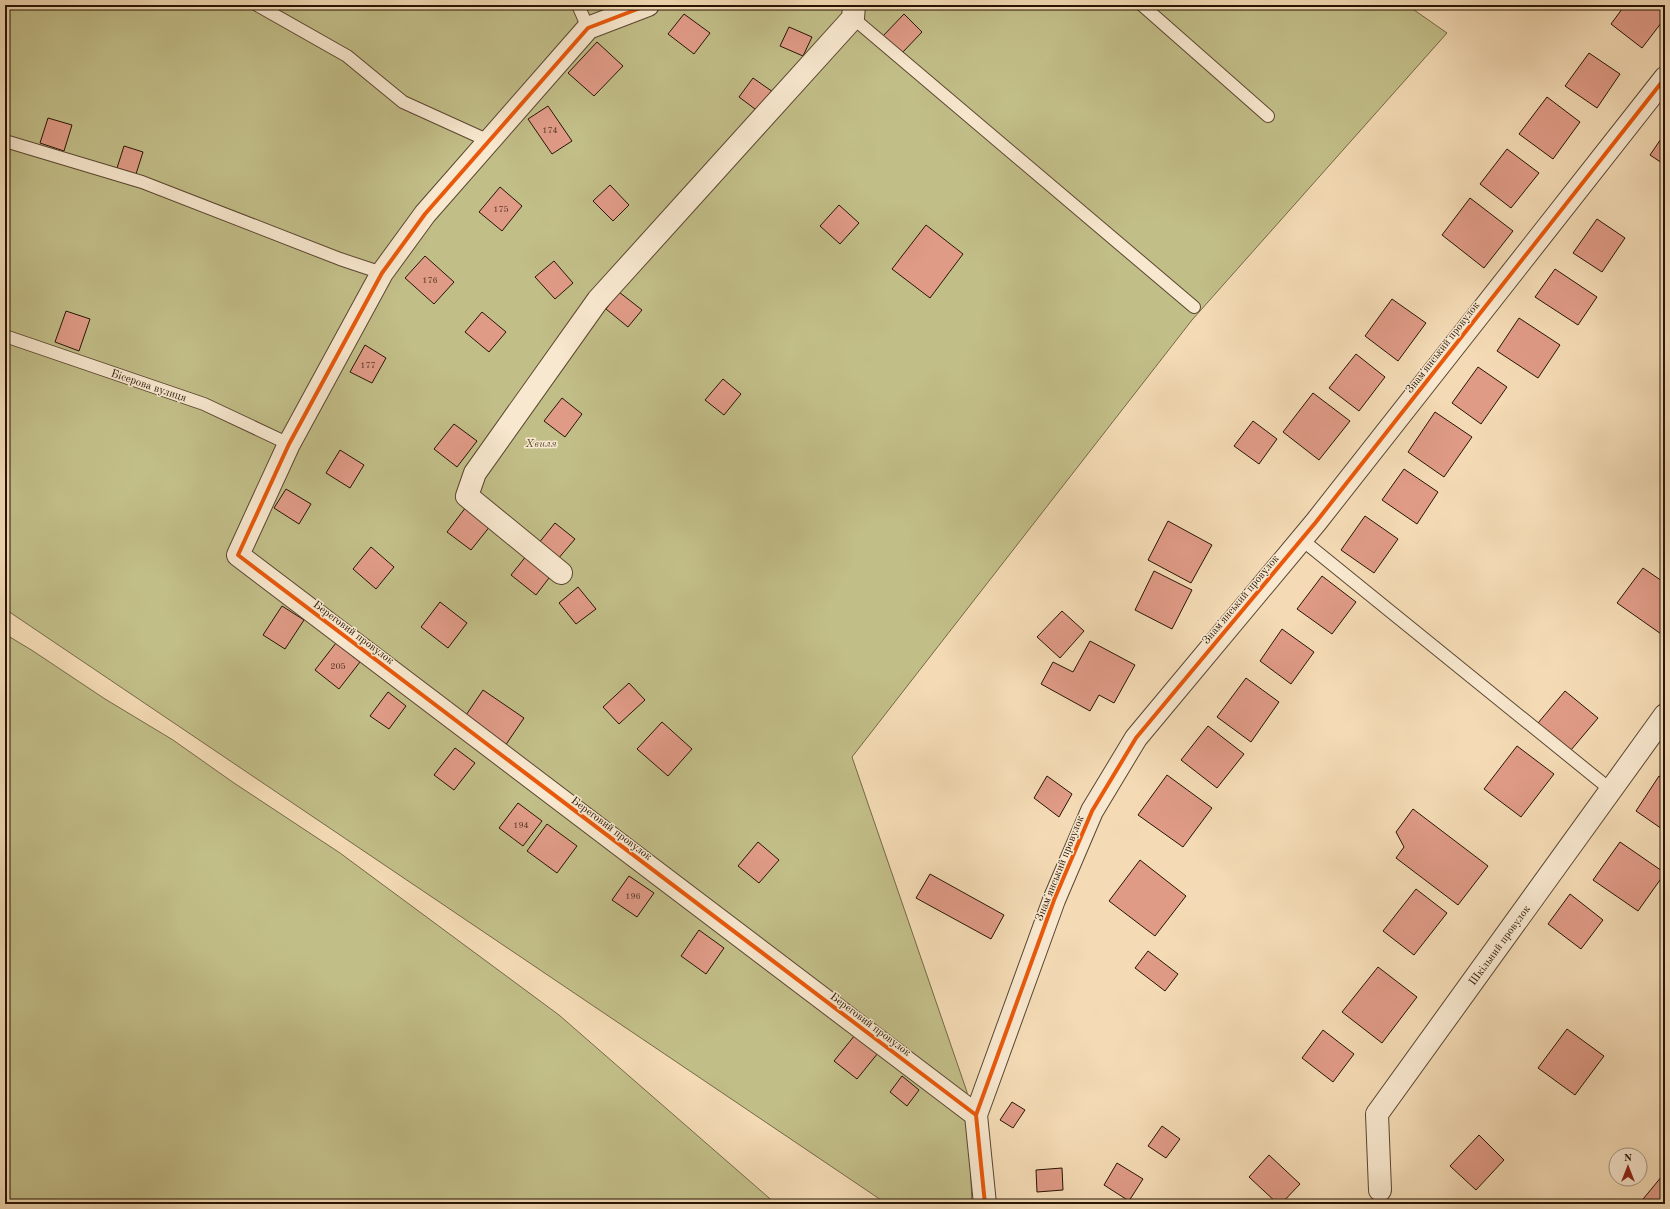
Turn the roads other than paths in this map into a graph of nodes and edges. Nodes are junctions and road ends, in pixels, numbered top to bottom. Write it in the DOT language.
graph roads {
  1 [pos="257,5"];
  2 [pos="578,5"];
  3 [pos="648,5"];
  4 [pos="1142,5"];
  5 [pos="854,12"];
  6 [pos="588,28"];
  7 [pos="1665,78"];
  8 [pos="1268,116"];
  9 [pos="5,141"];
  10 [pos="489,141"];
  11 [pos="382,273"];
  12 [pos="1194,307"];
  13 [pos="5,336"];
  14 [pos="288,444"];
  15 [pos="1301,540"];
  16 [pos="561,573"];
  17 [pos="1665,715"];
  18 [pos="1611,790"];
  19 [pos="976,1115"];
  20 [pos="1380,1190"];
  21 [pos="985,1204"];
  1 -- 10 [label="lane"];
  2 -- 6 [label="lane"];
  3 -- 6 [label="street"];
  4 -- 8 [label="lane"];
  5 -- 12 [label="lane"];
  5 -- 16 [label="street"];
  6 -- 10 [label="street"];
  7 -- 15 [label="street, Знамʼянський провулок"];
  9 -- 11 [label="lane"];
  10 -- 11 [label="street"];
  11 -- 14 [label="street"];
  13 -- 14 [label="lane, Бісерова вулиця"];
  14 -- 19 [label="street, Береговий провулок"];
  15 -- 18 [label="lane"];
  15 -- 19 [label="street, Знамʼянський провулок"];
  17 -- 18 [label="street, Шкільний провулок"];
  18 -- 20 [label="street, Шкільний провулок"];
  19 -- 21 [label="street, Знамʼянський провулок"];
}
